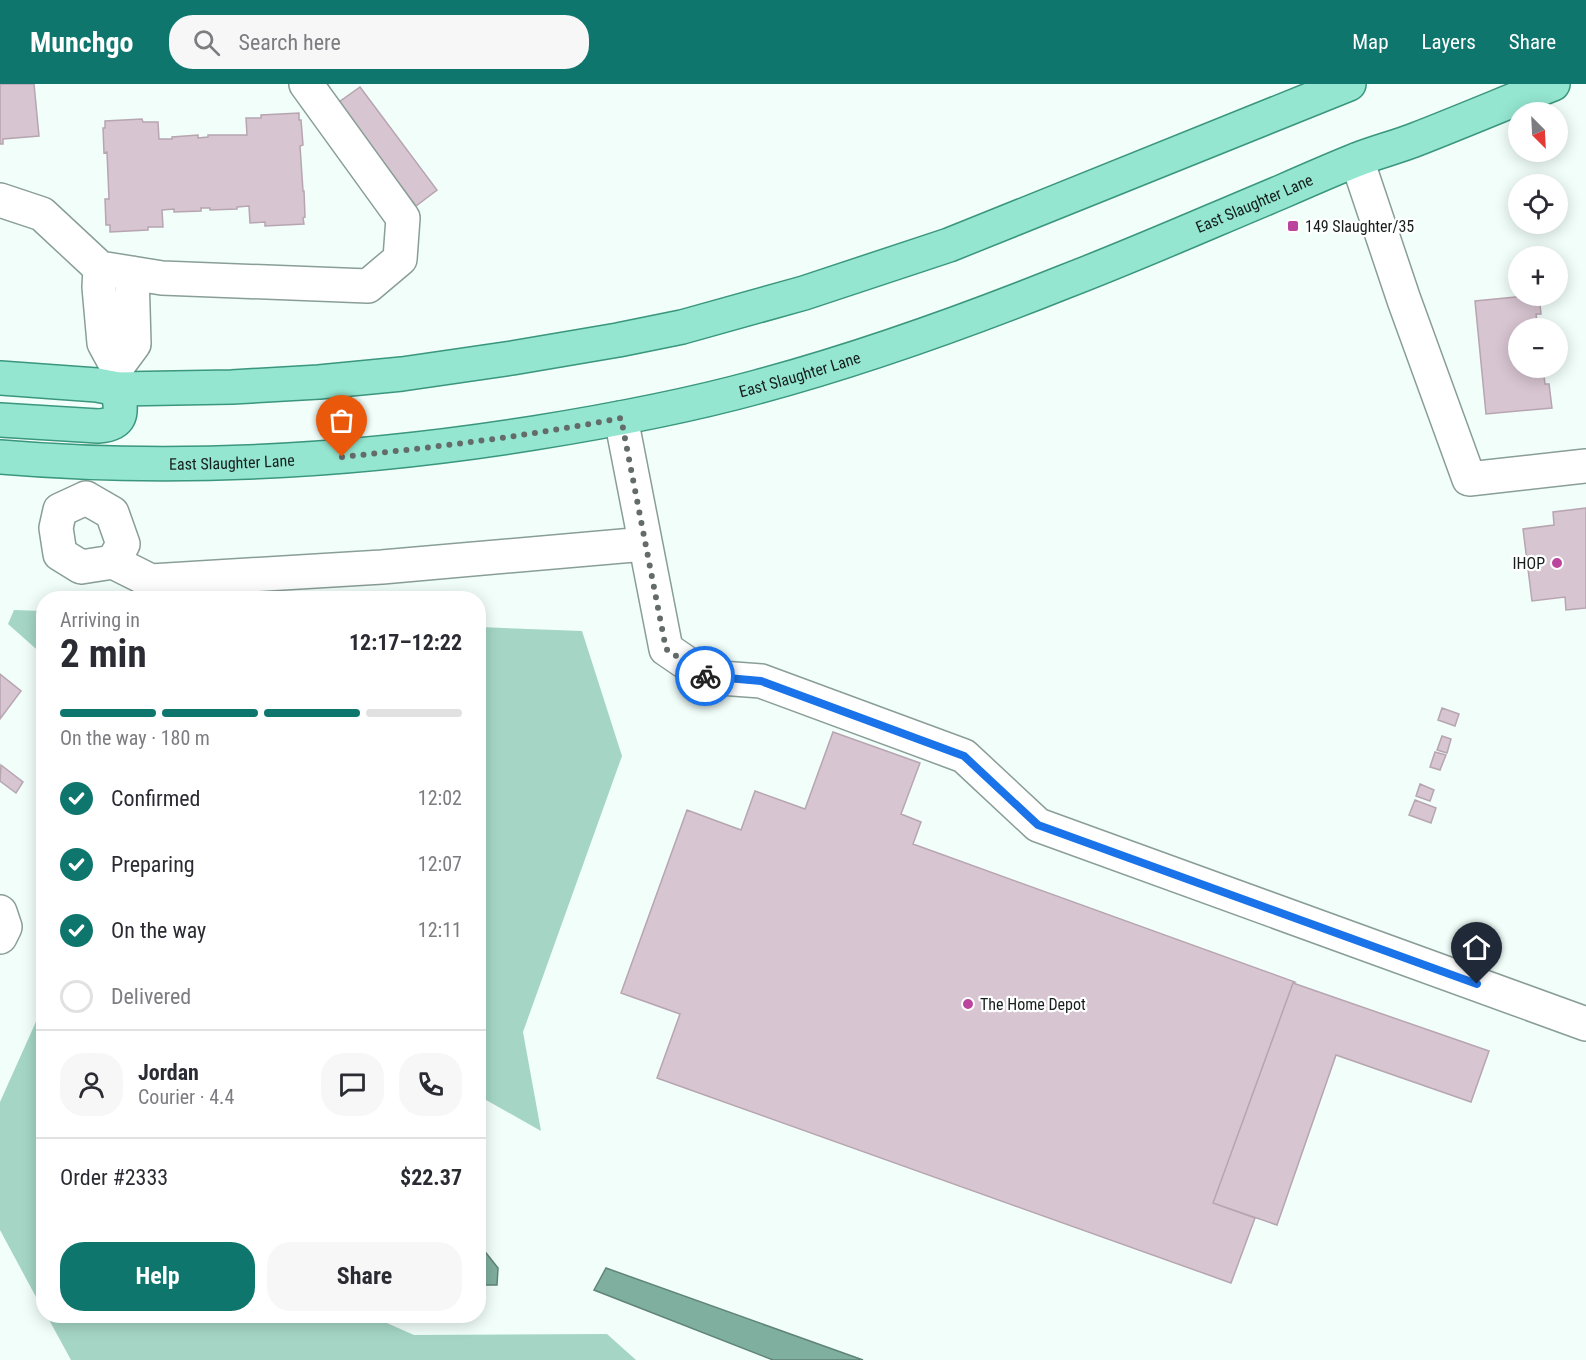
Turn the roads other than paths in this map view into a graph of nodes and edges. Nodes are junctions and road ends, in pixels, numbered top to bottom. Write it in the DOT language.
graph roads {
  1 [pos="306,84"];
  2 [pos="1348,84"];
  3 [pos="1553,84"];
  4 [pos="1357,159"];
  5 [pos="0,200"];
  6 [pos="100,268"];
  7 [pos="132,273"];
  8 [pos="113,366"];
  9 [pos="0,378"];
  10 [pos="621,418"];
  11 [pos="0,420"];
  12 [pos="0,458"];
  13 [pos="92,462"];
  14 [pos="1586,466"];
  15 [pos="86,498"];
  16 [pos="645,544"];
  17 [pos="113,562"];
  18 [pos="0,912"];
  19 [pos="0,937"];
  20 [pos="1586,1024"];
  1 -- 7 [label="street"];
  2 -- 8 [label="main road"];
  3 -- 4 [label="main road, East Slaughter Lane"];
  4 -- 10 [label="main road, East Slaughter Lane"];
  4 -- 14 [label="street"];
  5 -- 6 [label="street"];
  6 -- 7 [label="street"];
  6 -- 8 [label="street"];
  7 -- 8 [label="street"];
  8 -- 9 [label="main road"];
  8 -- 11 [label="main road"];
  10 -- 13 [label="main road, East Slaughter Lane"];
  10 -- 16 [label="street"];
  12 -- 13 [label="main road, East Slaughter Lane"];
  13 -- 15 [label="street"];
  15 -- 17 [label="street"];
  15 -- 17 [label="street"];
  16 -- 17 [label="street"];
  16 -- 20 [label="street"];
  18 -- 19 [label="street"];
}
